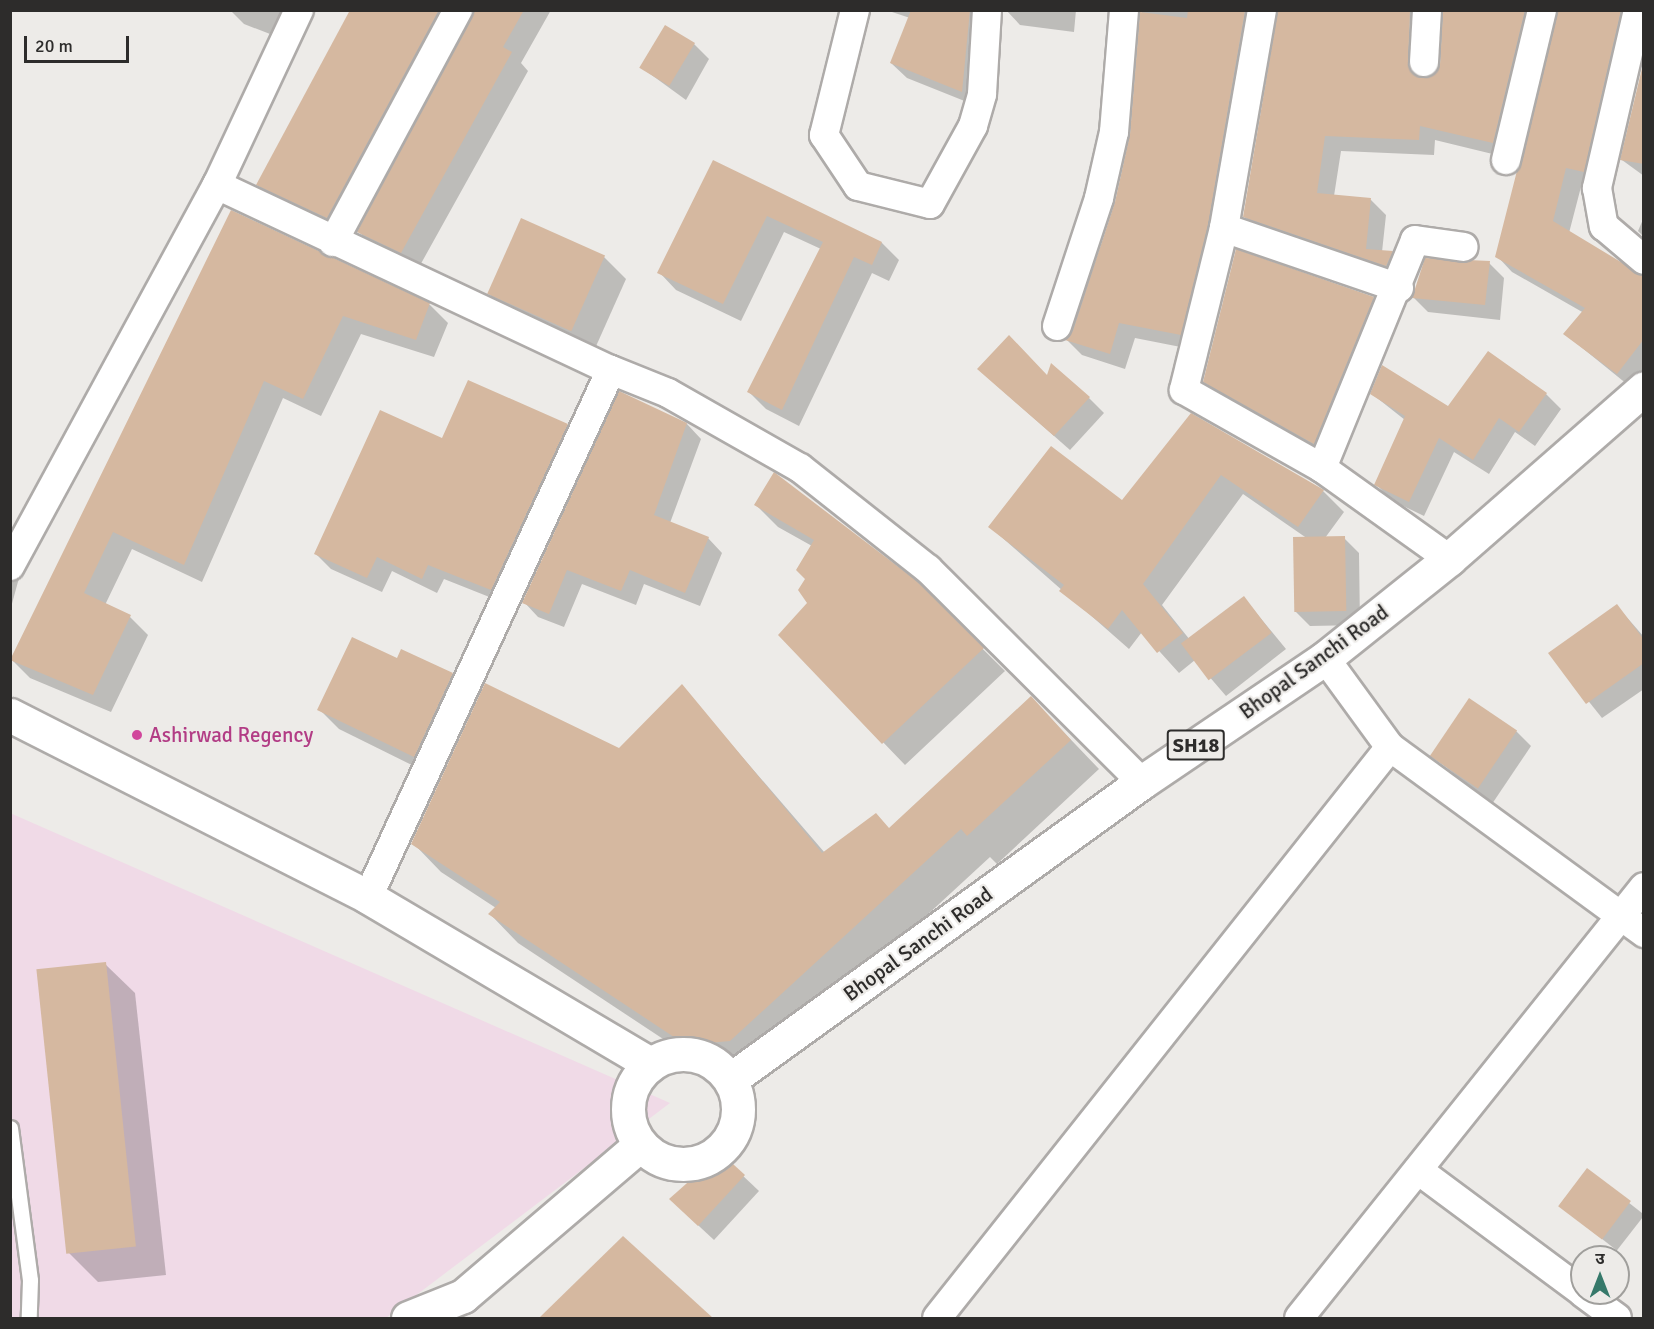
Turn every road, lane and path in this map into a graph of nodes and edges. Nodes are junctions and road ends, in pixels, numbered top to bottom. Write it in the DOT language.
graph roads {
  1 [pos="299,10"];
  2 [pos="458,10"];
  3 [pos="855,10"];
  4 [pos="987,10"];
  5 [pos="1124,10"];
  6 [pos="1262,10"];
  7 [pos="1427,10"];
  8 [pos="1542,10"];
  9 [pos="1638,10"];
  10 [pos="1424,62"];
  11 [pos="1506,160"];
  12 [pos="217,185"];
  13 [pos="1224,228"];
  14 [pos="333,242"];
  15 [pos="1464,248"];
  16 [pos="1644,260"];
  17 [pos="1400,288"];
  18 [pos="1057,326"];
  19 [pos="611,370"];
  20 [pos="1644,388"];
  21 [pos="1322,468"];
  22 [pos="1449,559"];
  23 [pos="10,566"];
  24 [pos="1325,658"];
  25 [pos="10,715"];
  26 [pos="1390,747"];
  27 [pos="1142,782"];
  28 [pos="1644,887"];
  29 [pos="368,897"];
  30 [pos="1621,916"];
  31 [pos="1644,933"];
  32 [pos="650,1064"];
  33 [pos="731,1079"];
  34 [pos="10,1128"];
  35 [pos="640,1145"];
  36 [pos="1418,1170"];
  37 [pos="1570,1284"];
  38 [pos="1599,1305"];
  39 [pos="459,1307"];
  40 [pos="29,1318"];
  41 [pos="408,1318"];
  42 [pos="937,1318"];
  43 [pos="1299,1318"];
  44 [pos="1617,1318"];
  1 -- 12 [label="street"];
  2 -- 14 [label="street"];
  3 -- 4 [label="street"];
  5 -- 18 [label="street"];
  6 -- 13 [label="street"];
  7 -- 10 [label="street"];
  8 -- 11 [label="street"];
  9 -- 16 [label="street"];
  12 -- 14 [label="street"];
  12 -- 23 [label="street"];
  13 -- 17 [label="street"];
  13 -- 21 [label="street"];
  14 -- 19 [label="street"];
  15 -- 17 [label="street"];
  17 -- 21 [label="street"];
  19 -- 27 [label="street"];
  19 -- 29 [label="street"];
  20 -- 22 [label="main road, Bhopal Sanchi Road / SH18"];
  21 -- 22 [label="street"];
  22 -- 24 [label="main road, Bhopal Sanchi Road / SH18"];
  24 -- 26 [label="street"];
  24 -- 27 [label="main road, Bhopal Sanchi Road / SH18"];
  25 -- 29 [label="main road"];
  26 -- 30 [label="street"];
  26 -- 42 [label="street"];
  27 -- 33 [label="main road, Bhopal Sanchi Road / SH18"];
  28 -- 30 [label="street"];
  29 -- 32 [label="main road"];
  30 -- 31 [label="street"];
  30 -- 36 [label="street"];
  32 -- 33 [label="main road"];
  32 -- 35 [label="main road"];
  33 -- 35 [label="main road"];
  34 -- 40 [label="lane"];
  35 -- 39 [label="main road"];
  36 -- 37 [label="street"];
  36 -- 43 [label="street"];
  38 -- 44 [label="street"];
  39 -- 41 [label="main road"];
}
